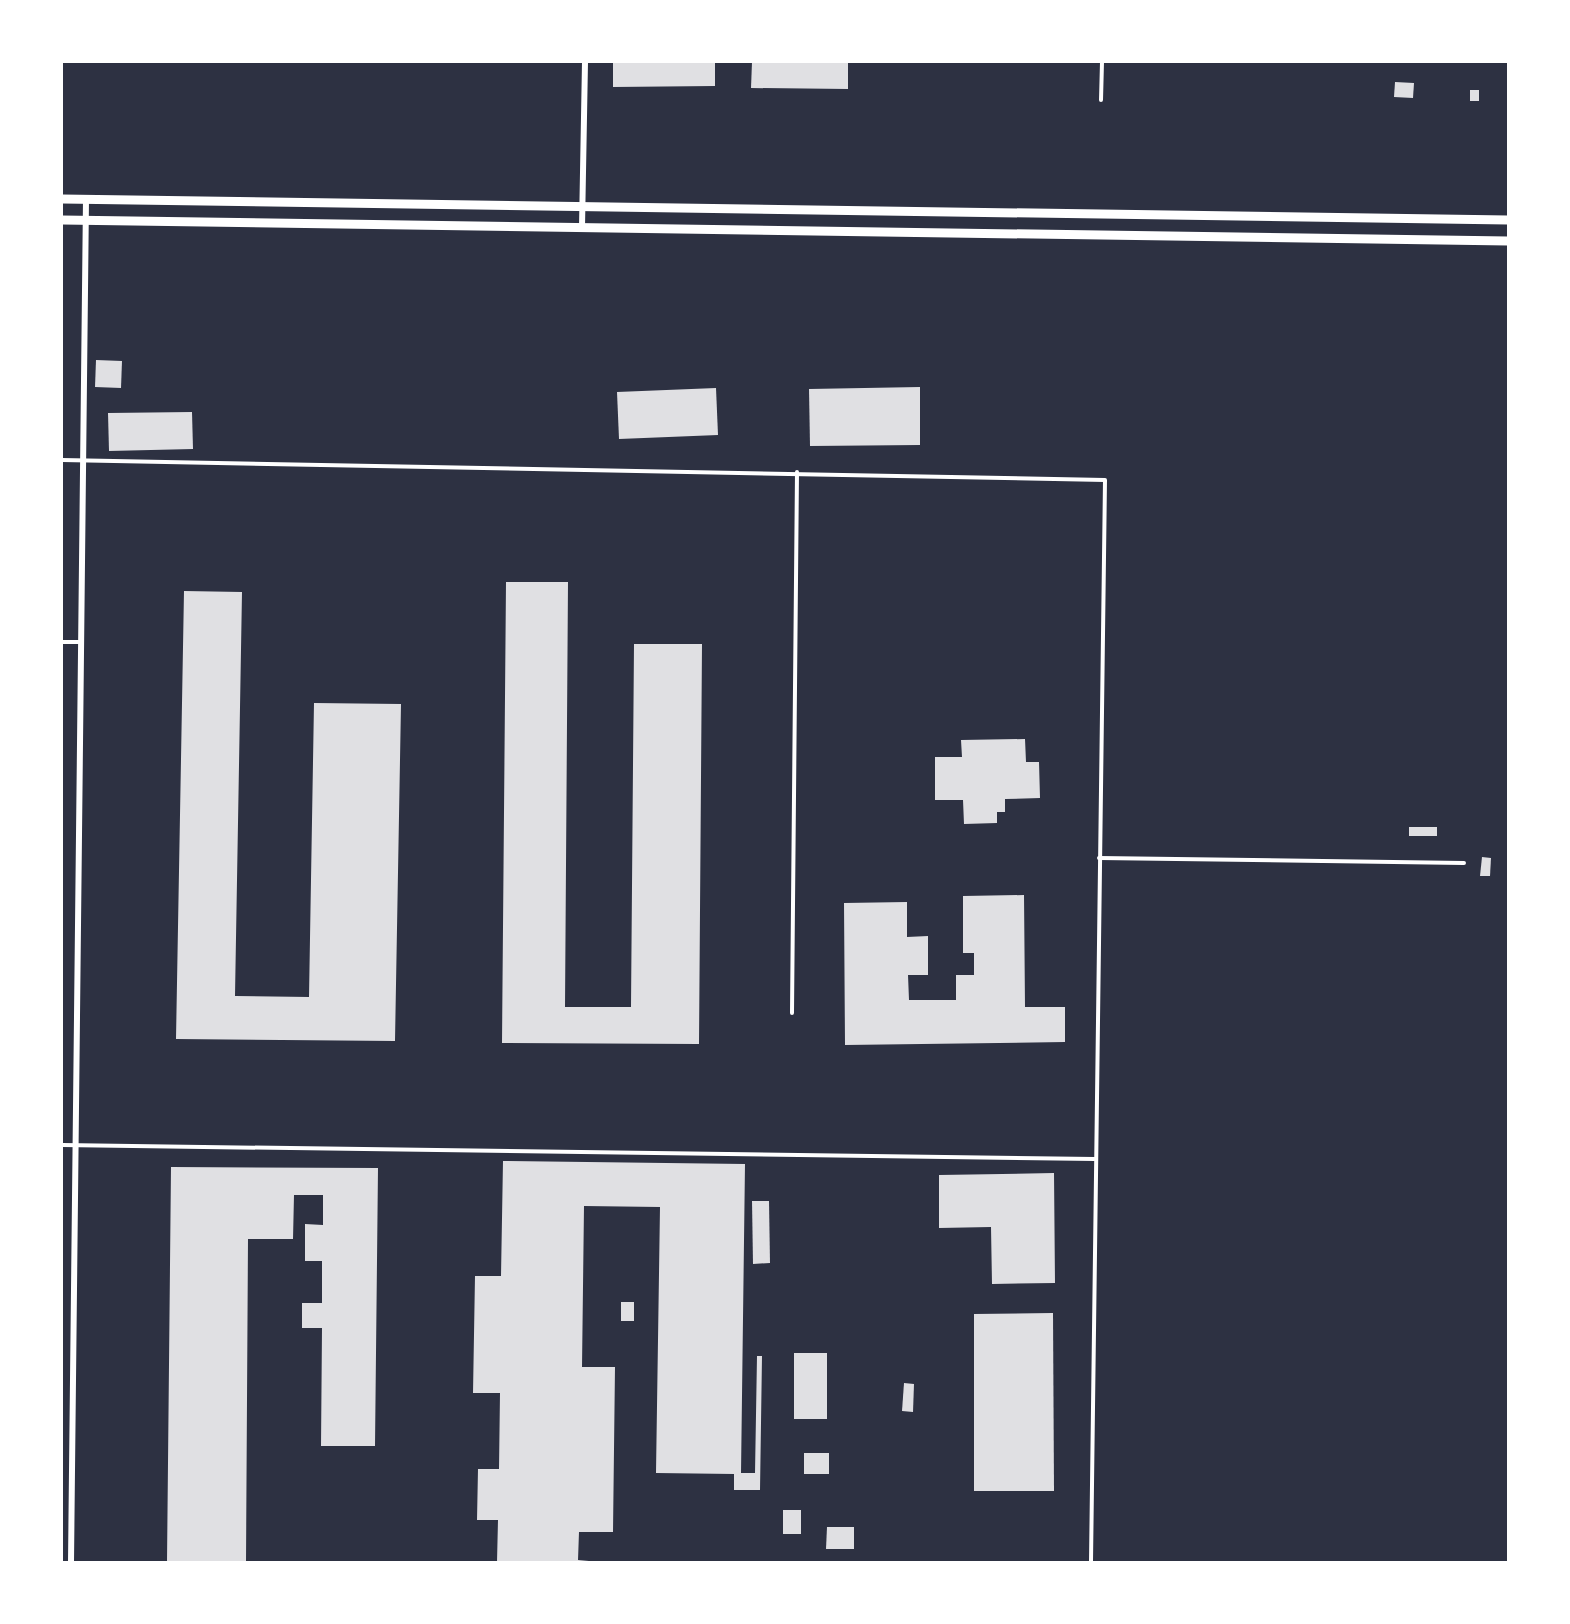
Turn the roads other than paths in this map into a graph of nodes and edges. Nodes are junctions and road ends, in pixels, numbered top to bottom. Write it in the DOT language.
graph roads {
  1 [pos="585,62"];
  2 [pos="1102,62"];
  3 [pos="1101,100"];
  4 [pos="62,199"];
  5 [pos="86,199"];
  6 [pos="582,206"];
  7 [pos="62,220"];
  8 [pos="86,220"];
  9 [pos="1509,220"];
  10 [pos="582,227"];
  11 [pos="1509,241"];
  12 [pos="62,460"];
  13 [pos="84,460"];
  14 [pos="797,472"];
  15 [pos="62,642"];
  16 [pos="81,642"];
  17 [pos="1099,858"];
  18 [pos="1464,863"];
  19 [pos="792,1013"];
  20 [pos="62,1145"];
  21 [pos="76,1145"];
  22 [pos="1095,1159"];
  23 [pos="71,1563"];
  24 [pos="1091,1563"];
  1 -- 6 [label="street"];
  2 -- 3 [label="lane"];
  4 -- 5 [label="street"];
  5 -- 6 [label="street"];
  5 -- 8 [label="street"];
  6 -- 9 [label="street"];
  6 -- 10 [label="street"];
  7 -- 8 [label="street"];
  8 -- 10 [label="street"];
  8 -- 13 [label="street"];
  10 -- 11 [label="street"];
  12 -- 13 [label="lane"];
  13 -- 14 [label="lane"];
  13 -- 16 [label="street"];
  14 -- 17 [label="lane"];
  14 -- 19 [label="lane"];
  15 -- 16 [label="lane"];
  16 -- 21 [label="street"];
  17 -- 18 [label="lane"];
  17 -- 22 [label="lane"];
  20 -- 21 [label="lane"];
  21 -- 22 [label="lane"];
  21 -- 23 [label="street"];
  22 -- 24 [label="lane"];
}
